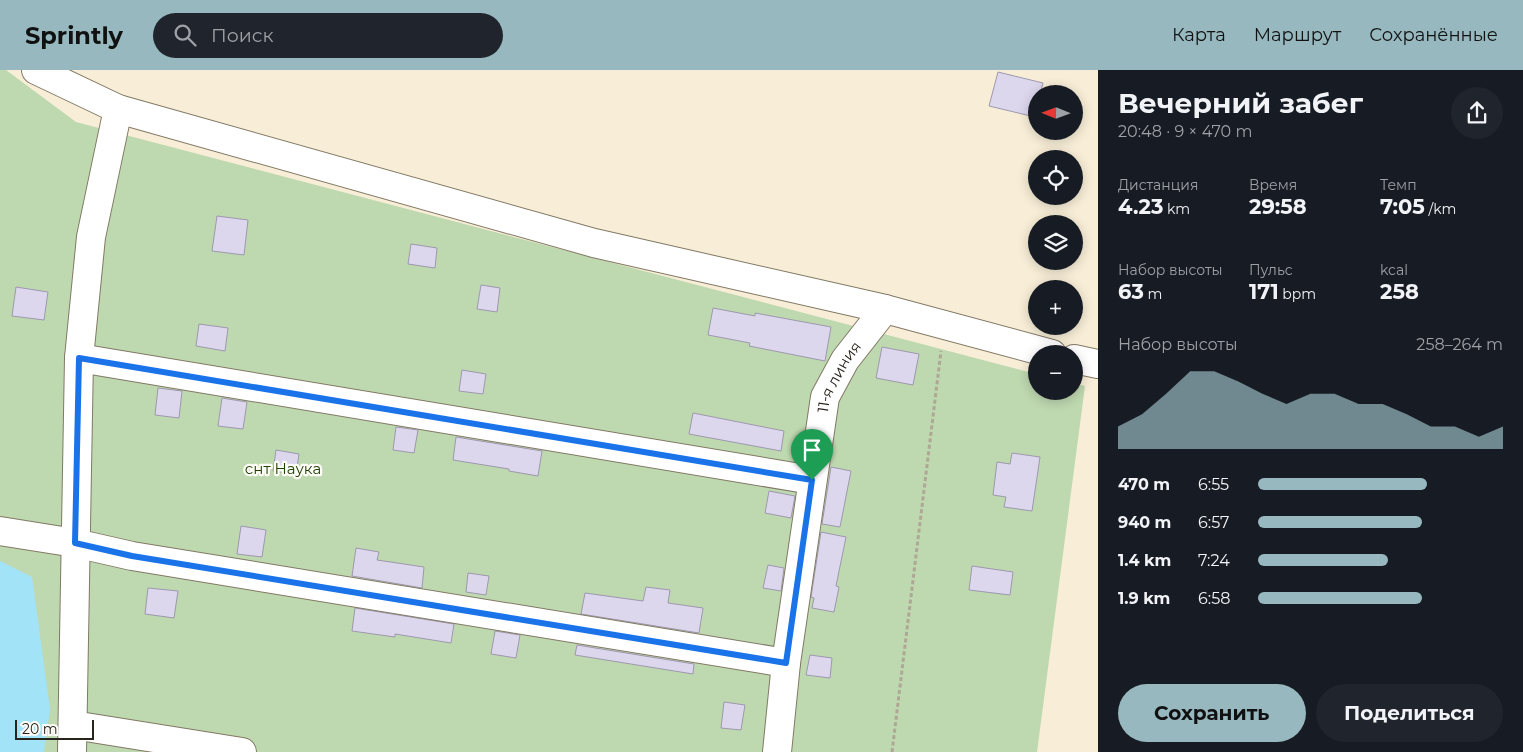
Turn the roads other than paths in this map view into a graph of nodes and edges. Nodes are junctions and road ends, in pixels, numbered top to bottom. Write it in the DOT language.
graph roads {
  1 [pos="36,70"];
  2 [pos="118,109"];
  3 [pos="884,309"];
  4 [pos="1028,348"];
  5 [pos="79,358"];
  6 [pos="1083,361"];
  7 [pos="1098,364"];
  8 [pos="812,480"];
  9 [pos="0,531"];
  10 [pos="75,543"];
  11 [pos="786,663"];
  12 [pos="73,725"];
  13 [pos="72,752"];
  14 [pos="242,752"];
  15 [pos="777,752"];
  1 -- 2 [label="street"];
  2 -- 3 [label="street"];
  2 -- 5 [label="street"];
  3 -- 4 [label="street"];
  3 -- 8 [label="street, 11-я линия"];
  5 -- 8 [label="street"];
  5 -- 10 [label="street"];
  6 -- 7 [label="street"];
  8 -- 11 [label="street, 11-я линия"];
  9 -- 10 [label="street"];
  10 -- 11 [label="street"];
  10 -- 12 [label="street"];
  11 -- 15 [label="street, 11-я линия"];
  12 -- 13 [label="street"];
  12 -- 14 [label="street"];
}
